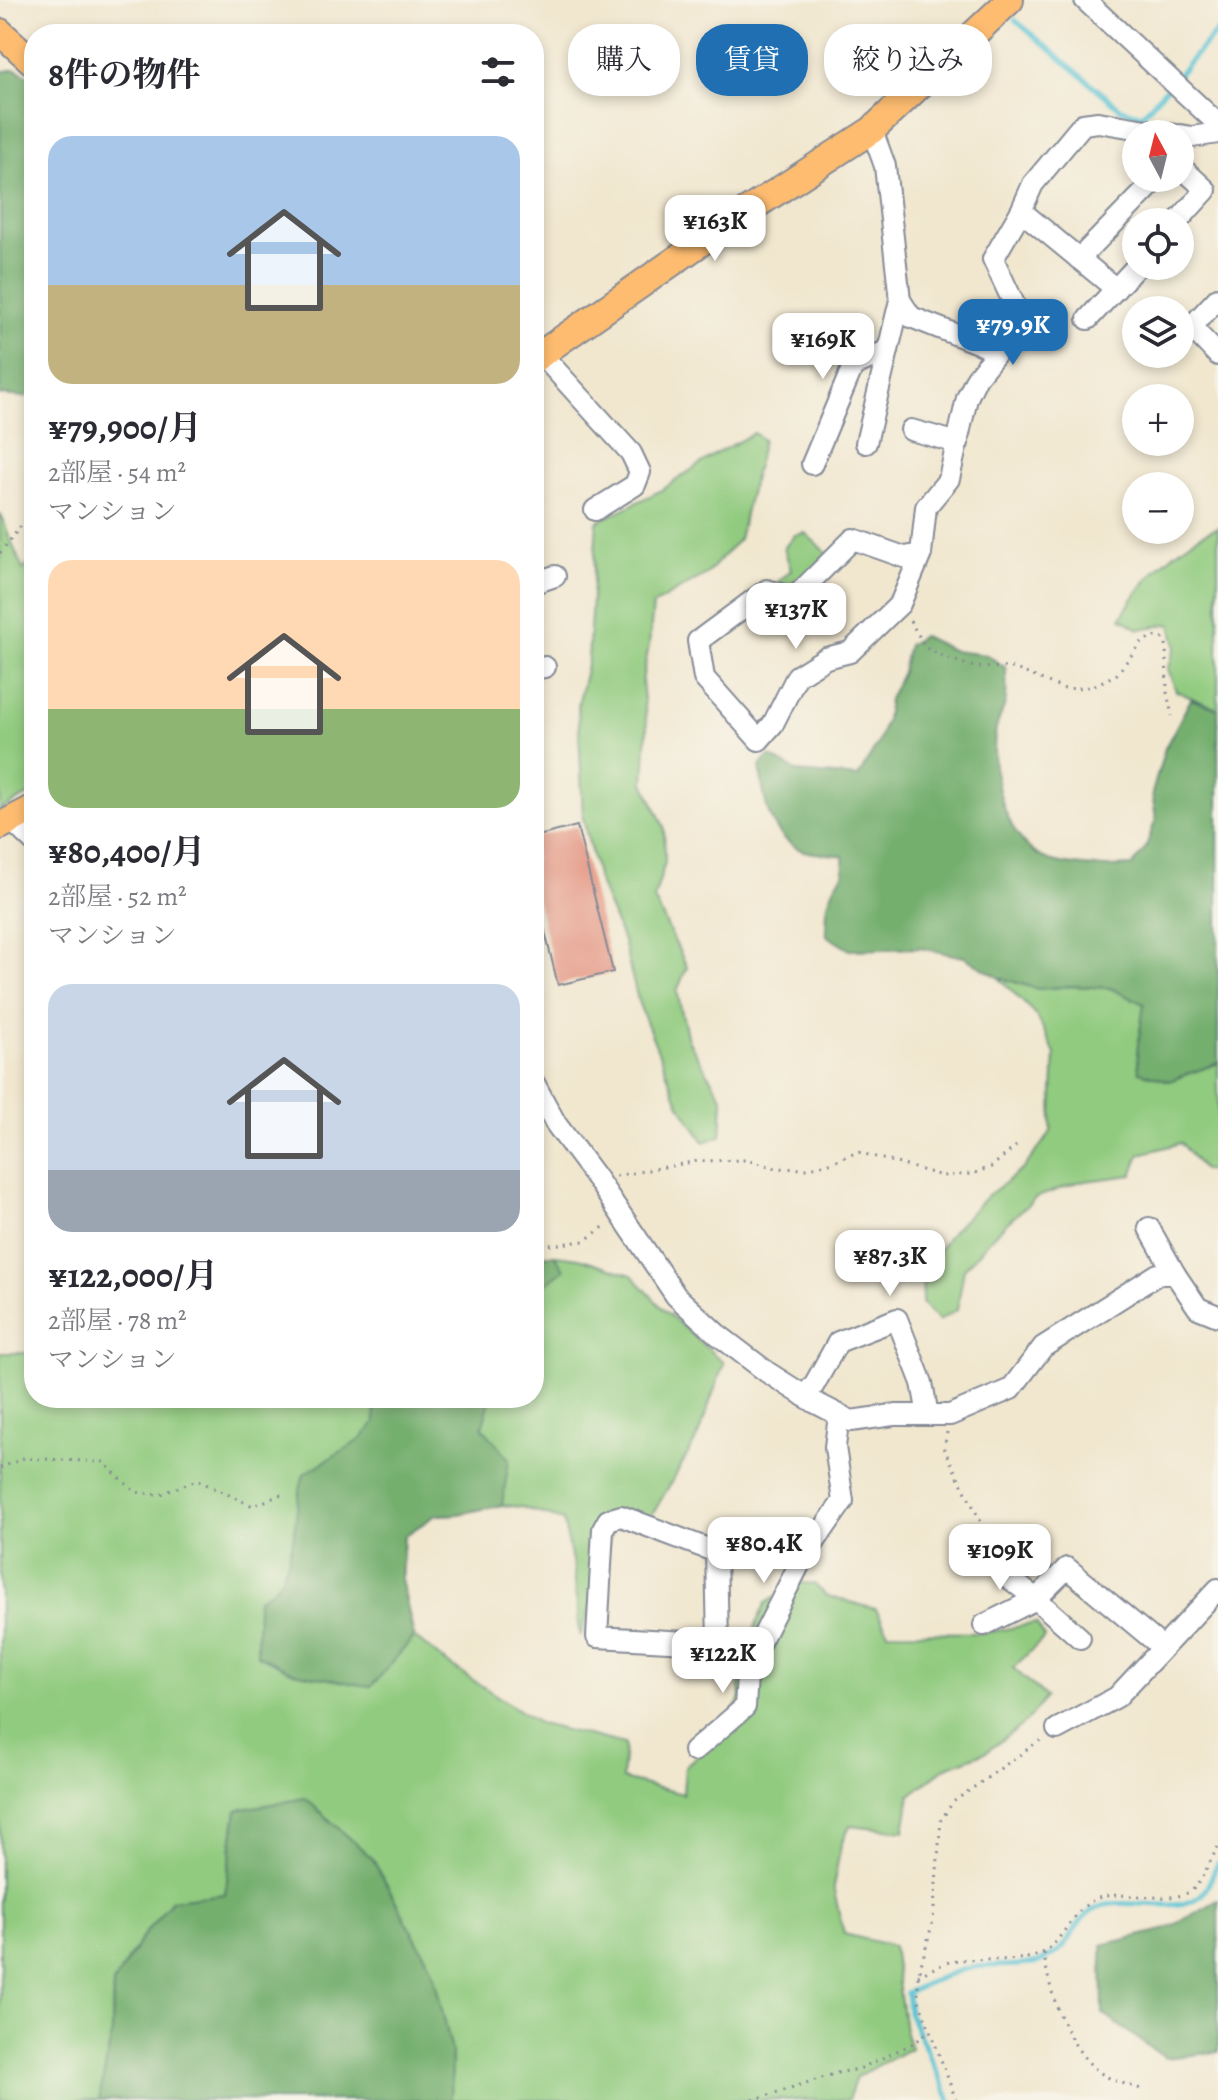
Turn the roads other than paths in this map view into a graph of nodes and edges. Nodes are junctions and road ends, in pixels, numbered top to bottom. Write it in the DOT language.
graph roads {
  1 [pos="1010,0"];
  2 [pos="1085,0"];
  3 [pos="0,32"];
  4 [pos="24,54"];
  5 [pos="1218,124"];
  6 [pos="1122,127"];
  7 [pos="872,130"];
  8 [pos="1218,133"];
  9 [pos="1194,137"];
  10 [pos="1194,179"];
  11 [pos="1144,192"];
  12 [pos="1190,208"];
  13 [pos="1021,211"];
  14 [pos="1079,259"];
  15 [pos="1124,280"];
  16 [pos="1116,289"];
  17 [pos="1218,298"];
  18 [pos="900,300"];
  19 [pos="1088,319"];
  20 [pos="888,350"];
  21 [pos="998,351"];
  22 [pos="544,353"];
  23 [pos="1218,355"];
  24 [pos="544,363"];
  25 [pos="911,430"];
  26 [pos="866,443"];
  27 [pos="958,443"];
  28 [pos="812,464"];
  29 [pos="595,510"];
  30 [pos="921,554"];
  31 [pos="555,576"];
  32 [pos="544,580"];
  33 [pos="544,1102"];
  34 [pos="1149,1228"];
  35 [pos="1175,1274"];
  36 [pos="1218,1316"];
  37 [pos="804,1396"];
  38 [pos="839,1415"];
  39 [pos="928,1415"];
  40 [pos="995,1552"];
  41 [pos="1218,1589"];
  42 [pos="1036,1599"];
  43 [pos="984,1625"];
  44 [pos="1080,1638"];
  45 [pos="718,1643"];
  46 [pos="758,1646"];
  47 [pos="1162,1647"];
  48 [pos="1057,1729"];
  49 [pos="694,1751"];
  1 -- 7 [label="main road"];
  2 -- 5 [label="street"];
  3 -- 4 [label="main road"];
  6 -- 13 [label="street"];
  7 -- 18 [label="street"];
  7 -- 22 [label="main road"];
  8 -- 9 [label="street"];
  10 -- 12 [label="street"];
  11 -- 14 [label="street"];
  13 -- 14 [label="street"];
  13 -- 21 [label="street"];
  14 -- 16 [label="street"];
  15 -- 16 [label="street"];
  16 -- 19 [label="street"];
  17 -- 23 [label="street"];
  18 -- 20 [label="street"];
  18 -- 21 [label="street"];
  20 -- 26 [label="street"];
  20 -- 28 [label="street"];
  21 -- 27 [label="street"];
  24 -- 29 [label="street"];
  25 -- 27 [label="street"];
  27 -- 30 [label="street"];
  30 -- 30 [label="street"];
  31 -- 32 [label="street"];
  33 -- 37 [label="street"];
  34 -- 35 [label="street"];
  35 -- 36 [label="street"];
  35 -- 39 [label="street"];
  37 -- 38 [label="street"];
  37 -- 39 [label="street"];
  38 -- 39 [label="street"];
  38 -- 46 [label="street"];
  40 -- 42 [label="street"];
  41 -- 47 [label="street"];
  42 -- 43 [label="street"];
  42 -- 44 [label="street"];
  42 -- 47 [label="street"];
  45 -- 45 [label="street"];
  45 -- 46 [label="street"];
  46 -- 49 [label="street"];
  47 -- 48 [label="street"];
}
